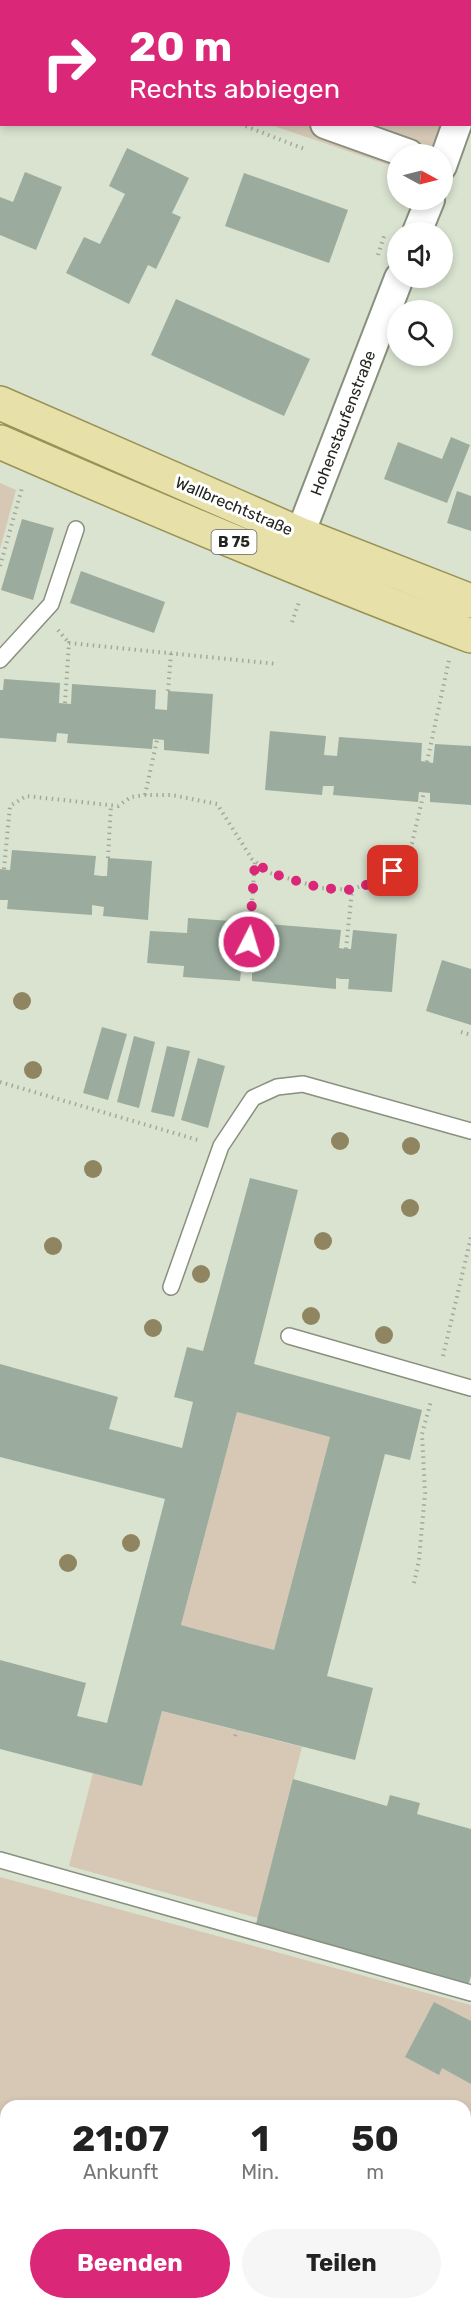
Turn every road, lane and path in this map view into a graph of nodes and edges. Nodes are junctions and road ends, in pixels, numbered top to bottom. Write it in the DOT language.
graph roads {
  1 [pos="331,126"];
  2 [pos="457,126"];
  3 [pos="450,144"];
  4 [pos="387,146"];
  5 [pos="395,288"];
  6 [pos="0,403"];
  7 [pos="0,442"];
  8 [pos="25,478"];
  9 [pos="76,529"];
  10 [pos="300,534"];
  11 [pos="0,566"];
  12 [pos="300,601"];
  13 [pos="471,601"];
  14 [pos="292,621"];
  15 [pos="471,636"];
  16 [pos="171,653"];
  17 [pos="0,660"];
  18 [pos="449,660"];
  19 [pos="277,664"];
  20 [pos="168,691"];
  21 [pos="65,703"];
  22 [pos="157,740"];
  23 [pos="427,762"];
  24 [pos="424,792"];
  25 [pos="145,795"];
  26 [pos="111,805"];
  27 [pos="108,858"];
  28 [pos="255,862"];
  29 [pos="4,869"];
  30 [pos="352,890"];
  31 [pos="249,942"];
  32 [pos="346,949"];
  33 [pos="461,1032"];
  34 [pos="471,1035"];
  35 [pos="0,1082"];
  36 [pos="471,1131"];
  37 [pos="221,1146"];
  38 [pos="471,1238"];
  39 [pos="171,1287"];
  40 [pos="289,1336"];
  41 [pos="437,1379"];
  42 [pos="471,1388"];
  43 [pos="414,1583"];
  44 [pos="237,1730"];
  45 [pos="235,1736"];
  46 [pos="0,1860"];
  47 [pos="471,1993"];
  1 -- 4 [label="street"];
  2 -- 3 [label="street"];
  5 -- 10 [label="street, Hohenstaufenstraße"];
  6 -- 10 [label="main road, Wallbrechtstraße / B 75"];
  7 -- 15 [label="main road, Wallbrechtstraße / B 75"];
  8 -- 11 [label="path"];
  9 -- 17 [label="lane"];
  10 -- 13 [label="main road, Wallbrechtstraße / B 75"];
  12 -- 14 [label="path"];
  16 -- 19 [label="path"];
  16 -- 20 [label="path"];
  16 -- 21 [label="path"];
  18 -- 23 [label="path"];
  22 -- 25 [label="path"];
  24 -- 30 [label="path"];
  25 -- 26 [label="path"];
  25 -- 28 [label="path"];
  26 -- 27 [label="path"];
  26 -- 29 [label="path"];
  28 -- 30 [label="path"];
  28 -- 31 [label="path"];
  30 -- 32 [label="path"];
  33 -- 34 [label="path"];
  35 -- 37 [label="path"];
  36 -- 37 [label="lane"];
  37 -- 39 [label="lane"];
  38 -- 41 [label="path"];
  40 -- 41 [label="lane"];
  41 -- 42 [label="lane"];
  41 -- 43 [label="path"];
  44 -- 45 [label="path"];
  46 -- 47 [label="lane"];
}
